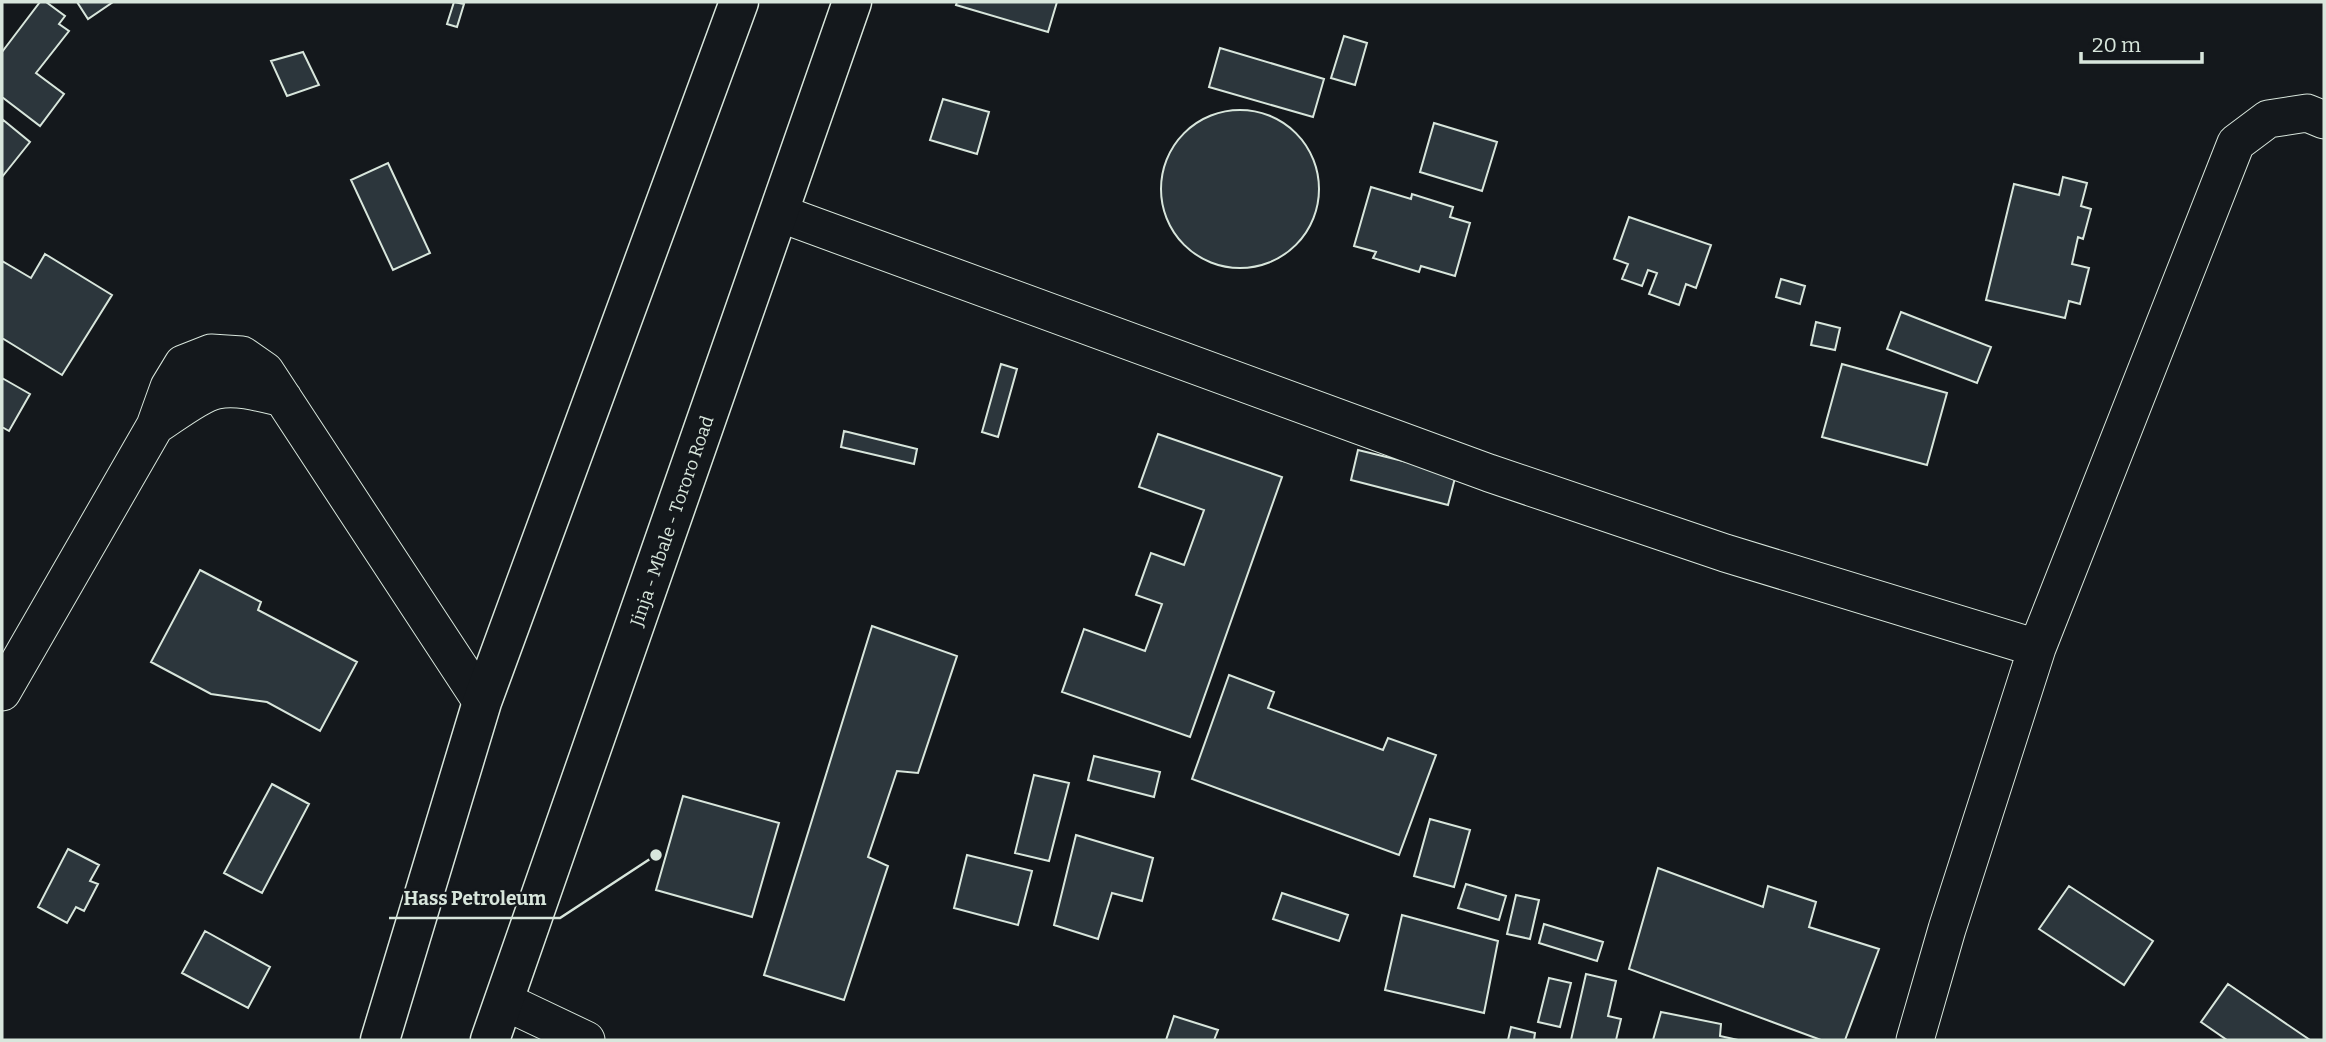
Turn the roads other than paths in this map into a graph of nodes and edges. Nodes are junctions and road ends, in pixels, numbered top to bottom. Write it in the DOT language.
graph roads {
  1 [pos="740,2"];
  2 [pos="852,2"];
  3 [pos="2324,120"];
  4 [pos="779,213"];
  5 [pos="2036,649"];
  6 [pos="2,692"];
  7 [pos="482,702"];
  8 [pos="504,1000"];
  9 [pos="380,1040"];
  10 [pos="490,1040"];
  11 [pos="586,1040"];
  12 [pos="1914,1040"];
  1 -- 7 [label="highway"];
  2 -- 4 [label="highway, Jinja - Mbale - Tororo Road"];
  3 -- 5 [label="street"];
  4 -- 5 [label="street"];
  4 -- 8 [label="highway, Jinja - Mbale - Tororo Road"];
  5 -- 12 [label="street"];
  6 -- 7 [label="street"];
  7 -- 9 [label="highway"];
  8 -- 10 [label="highway, Jinja - Mbale - Tororo Road"];
  8 -- 11 [label="street"];
}
